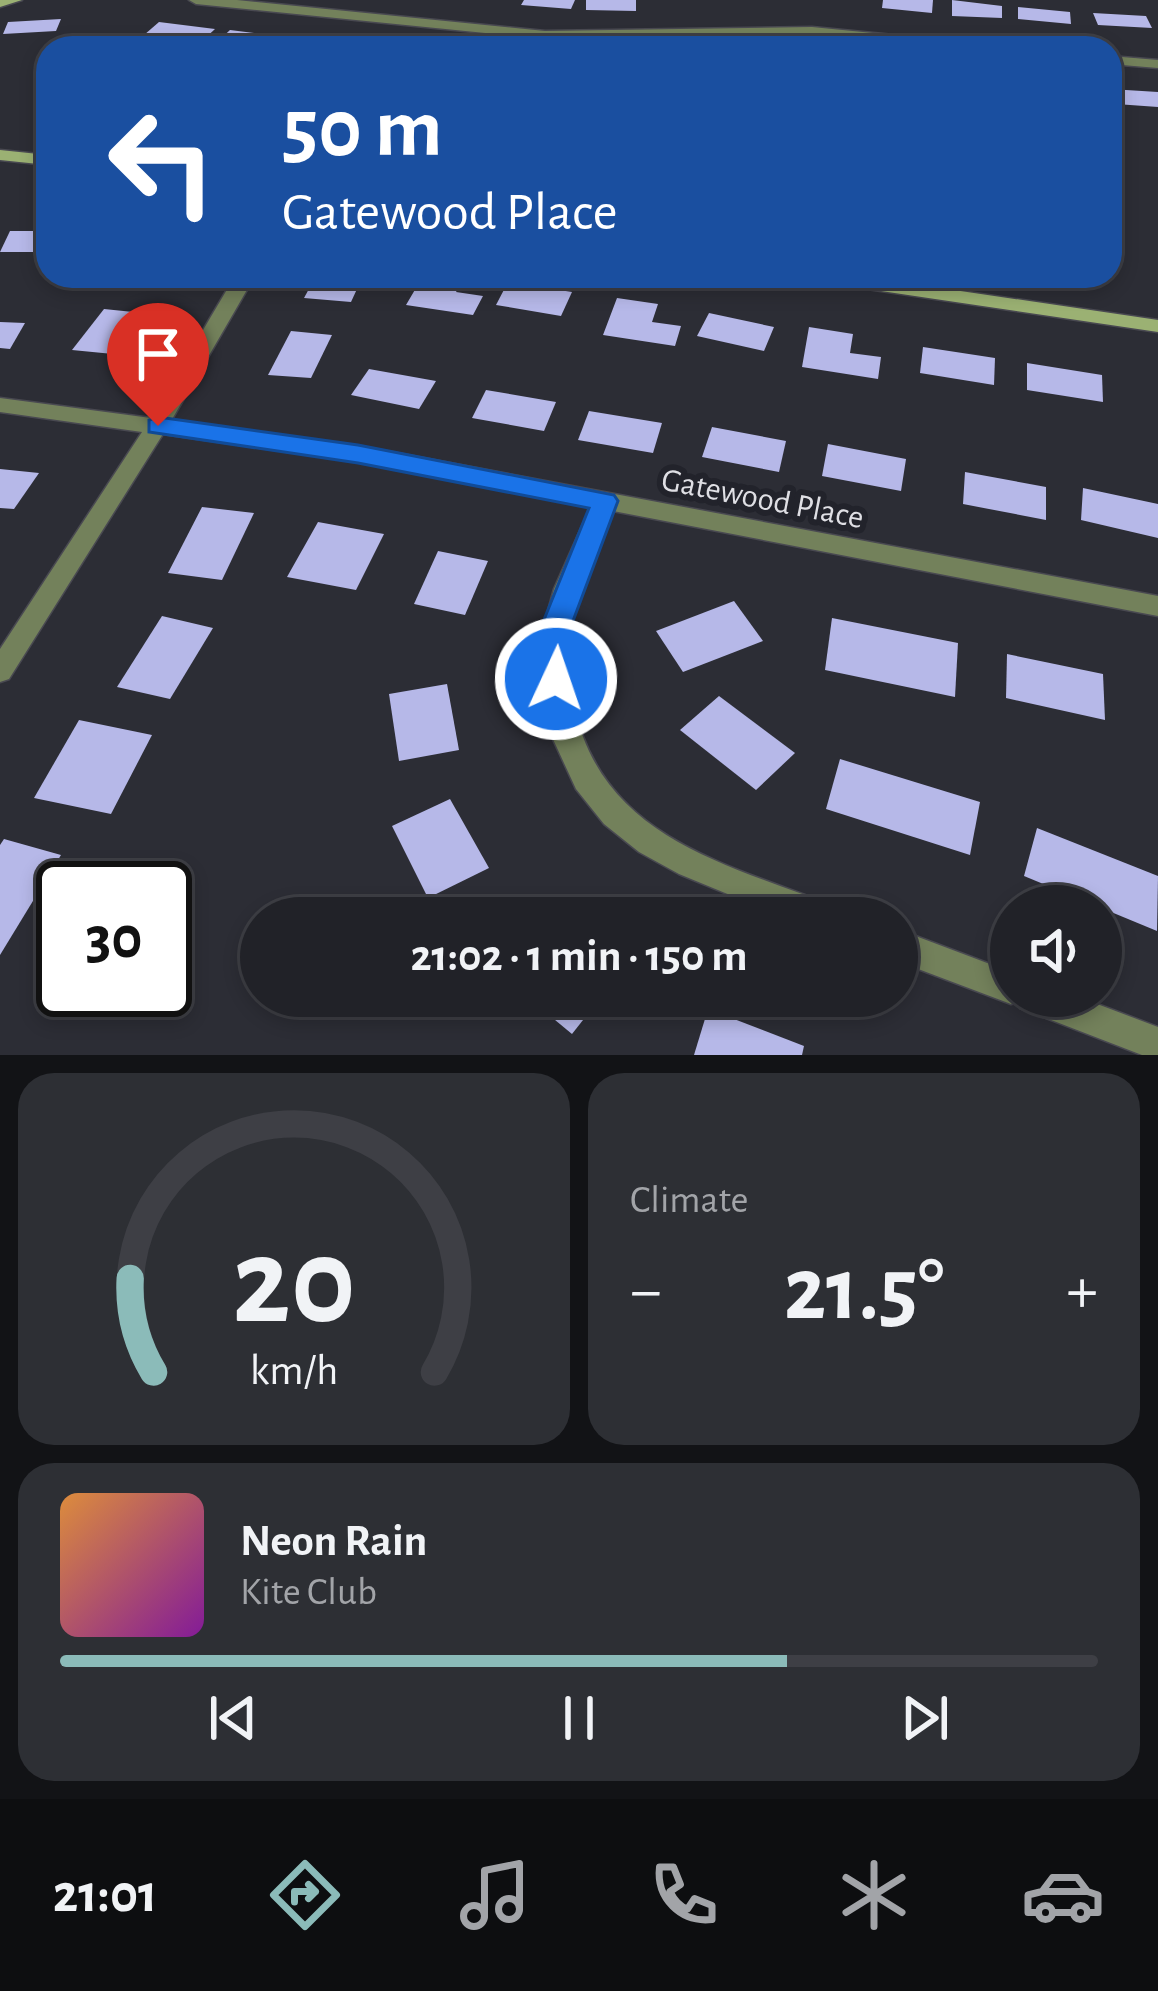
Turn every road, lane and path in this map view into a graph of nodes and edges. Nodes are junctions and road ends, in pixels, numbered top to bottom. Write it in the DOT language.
graph roads {
  1 [pos="15,0"];
  2 [pos="196,0"];
  3 [pos="0,3"];
  4 [pos="863,36"];
  5 [pos="1122,61"];
  6 [pos="1158,64"];
  7 [pos="0,154"];
  8 [pos="36,158"];
  9 [pos="0,171"];
  10 [pos="36,175"];
  11 [pos="238,288"];
  12 [pos="901,288"];
  13 [pos="1158,326"];
  14 [pos="0,405"];
  15 [pos="158,426"];
  16 [pos="605,501"];
  17 [pos="1158,606"];
  18 [pos="0,671"];
  19 [pos="771,897"];
  20 [pos="918,953"];
  21 [pos="990,980"];
  22 [pos="1087,1017"];
  23 [pos="1158,1044"];
  1 -- 3 [label="main road"];
  2 -- 4 [label="street"];
  5 -- 6 [label="street"];
  7 -- 8 [label="main road"];
  9 -- 10 [label="main road"];
  11 -- 15 [label="street"];
  12 -- 13 [label="main road"];
  14 -- 15 [label="street, Gatewood Place"];
  15 -- 16 [label="street, Gatewood Place"];
  15 -- 18 [label="street"];
  16 -- 17 [label="street, Gatewood Place"];
  16 -- 19 [label="street"];
  20 -- 21 [label="street"];
  22 -- 23 [label="street"];
}
